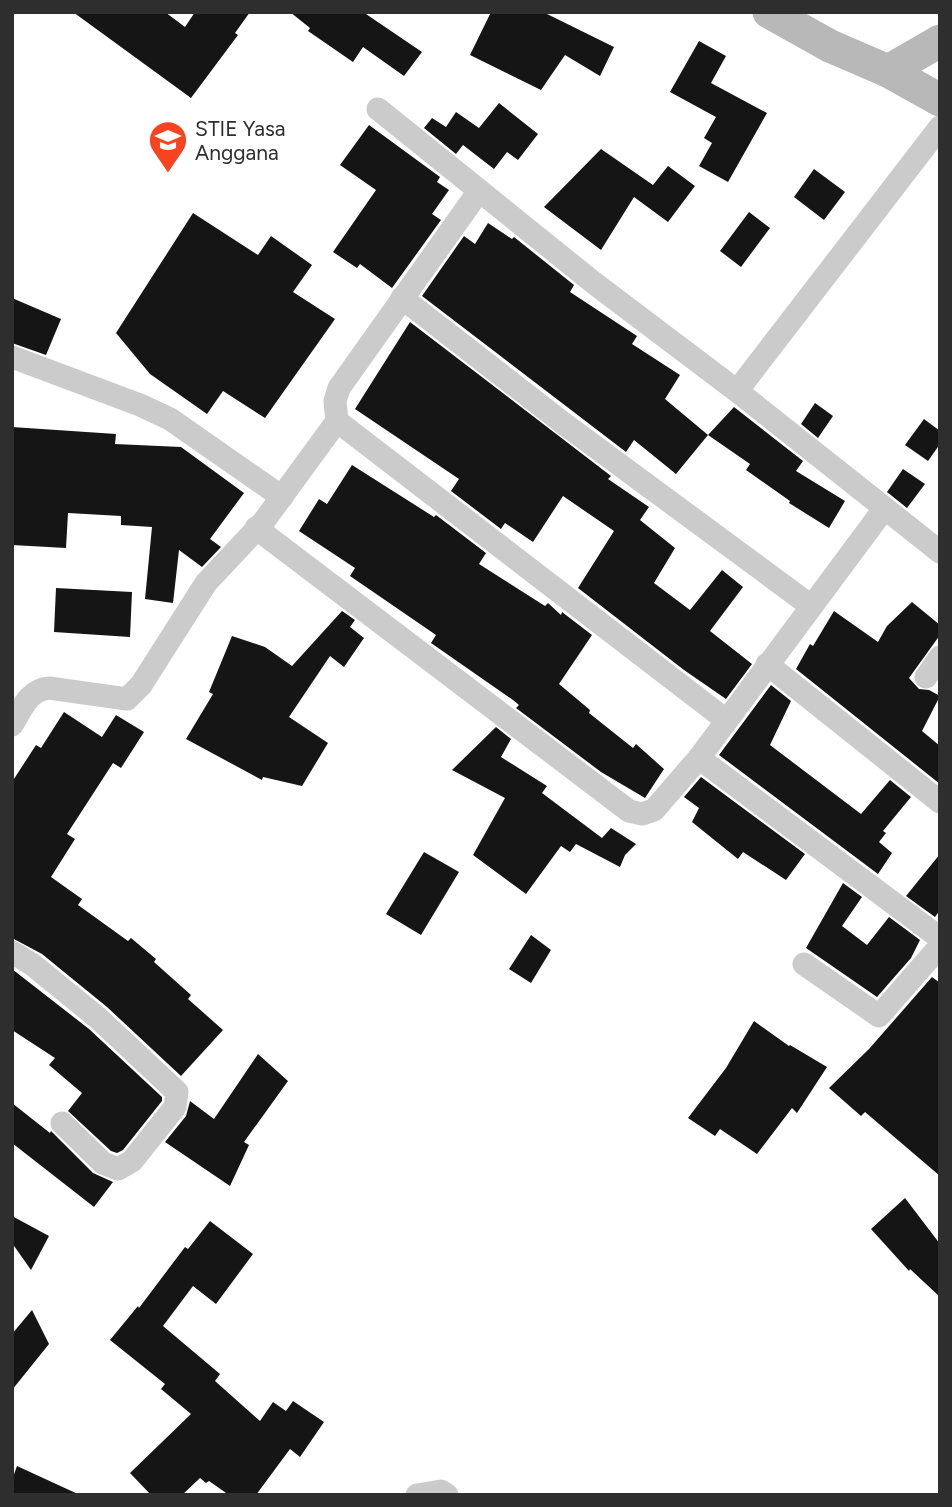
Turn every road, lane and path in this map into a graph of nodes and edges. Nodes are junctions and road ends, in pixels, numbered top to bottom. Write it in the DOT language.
graph roads {
  1 [pos="769,12"];
  2 [pos="940,41"];
  3 [pos="888,71"];
  4 [pos="940,100"];
  5 [pos="378,109"];
  6 [pos="940,127"];
  7 [pos="479,191"];
  8 [pos="402,298"];
  9 [pos="12,358"];
  10 [pos="737,391"];
  11 [pos="337,421"];
  12 [pos="282,497"];
  13 [pos="884,509"];
  14 [pos="256,528"];
  15 [pos="940,552"];
  16 [pos="811,606"];
  17 [pos="940,657"];
  18 [pos="767,664"];
  19 [pos="926,677"];
  20 [pos="726,720"];
  21 [pos="12,725"];
  22 [pos="699,758"];
  23 [pos="940,802"];
  24 [pos="940,938"];
  25 [pos="940,946"];
  26 [pos="12,953"];
  27 [pos="804,964"];
  28 [pos="62,1123"];
  29 [pos="417,1495"];
  30 [pos="447,1495"];
  1 -- 3 [label="main road"];
  2 -- 3 [label="main road"];
  3 -- 4 [label="main road"];
  5 -- 7 [label="street"];
  6 -- 10 [label="street"];
  7 -- 8 [label="street"];
  7 -- 10 [label="street"];
  8 -- 11 [label="street"];
  8 -- 16 [label="street"];
  9 -- 12 [label="street"];
  10 -- 13 [label="street"];
  11 -- 12 [label="street"];
  11 -- 20 [label="street"];
  12 -- 14 [label="street"];
  13 -- 15 [label="street"];
  13 -- 16 [label="street"];
  14 -- 21 [label="street"];
  14 -- 22 [label="street"];
  16 -- 18 [label="street"];
  17 -- 19 [label="street"];
  18 -- 20 [label="street"];
  18 -- 23 [label="street"];
  20 -- 22 [label="street"];
  22 -- 24 [label="street"];
  25 -- 27 [label="street"];
  26 -- 28 [label="street"];
  29 -- 30 [label="street"];
}
